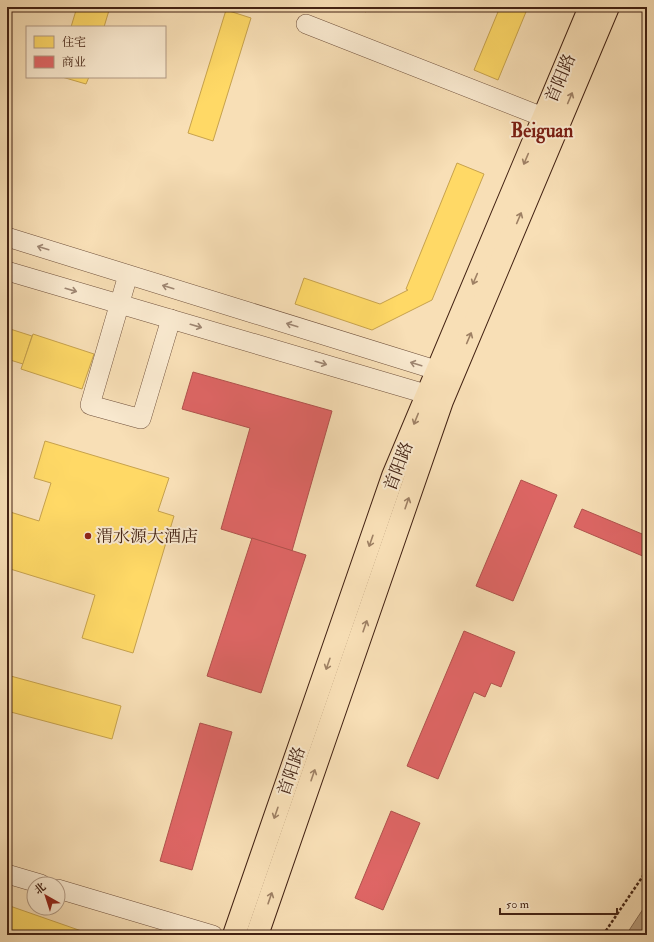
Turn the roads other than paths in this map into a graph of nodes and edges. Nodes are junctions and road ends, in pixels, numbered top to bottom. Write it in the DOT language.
graph roads {
  1 [pos="590,7"];
  2 [pos="608,7"];
  3 [pos="306,24"];
  4 [pos="544,117"];
  5 [pos="7,237"];
  6 [pos="7,271"];
  7 [pos="128,275"];
  8 [pos="118,304"];
  9 [pos="171,319"];
  10 [pos="445,372"];
  11 [pos="434,398"];
  12 [pos="7,874"];
  13 [pos="26,880"];
  14 [pos="66,891"];
  15 [pos="213,935"];
  16 [pos="234,935"];
  17 [pos="257,935"];
  1 -- 4 [label="main road, 首阳路"];
  10 -- 2 [label="main road, 首阳路, one-way"];
  3 -- 4 [label="street"];
  4 -- 10 [label="main road, 首阳路, one-way"];
  7 -- 5 [label="street, one-way"];
  6 -- 8 [label="street, one-way"];
  7 -- 8 [label="street"];
  10 -- 7 [label="street, one-way"];
  8 -- 9 [label="street"];
  8 -- 9 [label="street"];
  9 -- 11 [label="street, one-way"];
  10 -- 11 [label="main road, 首阳路"];
  11 -- 16 [label="main road, 首阳路, one-way"];
  17 -- 11 [label="main road, 首阳路, one-way"];
  12 -- 13 [label="street"];
  14 -- 15 [label="street"];
}
